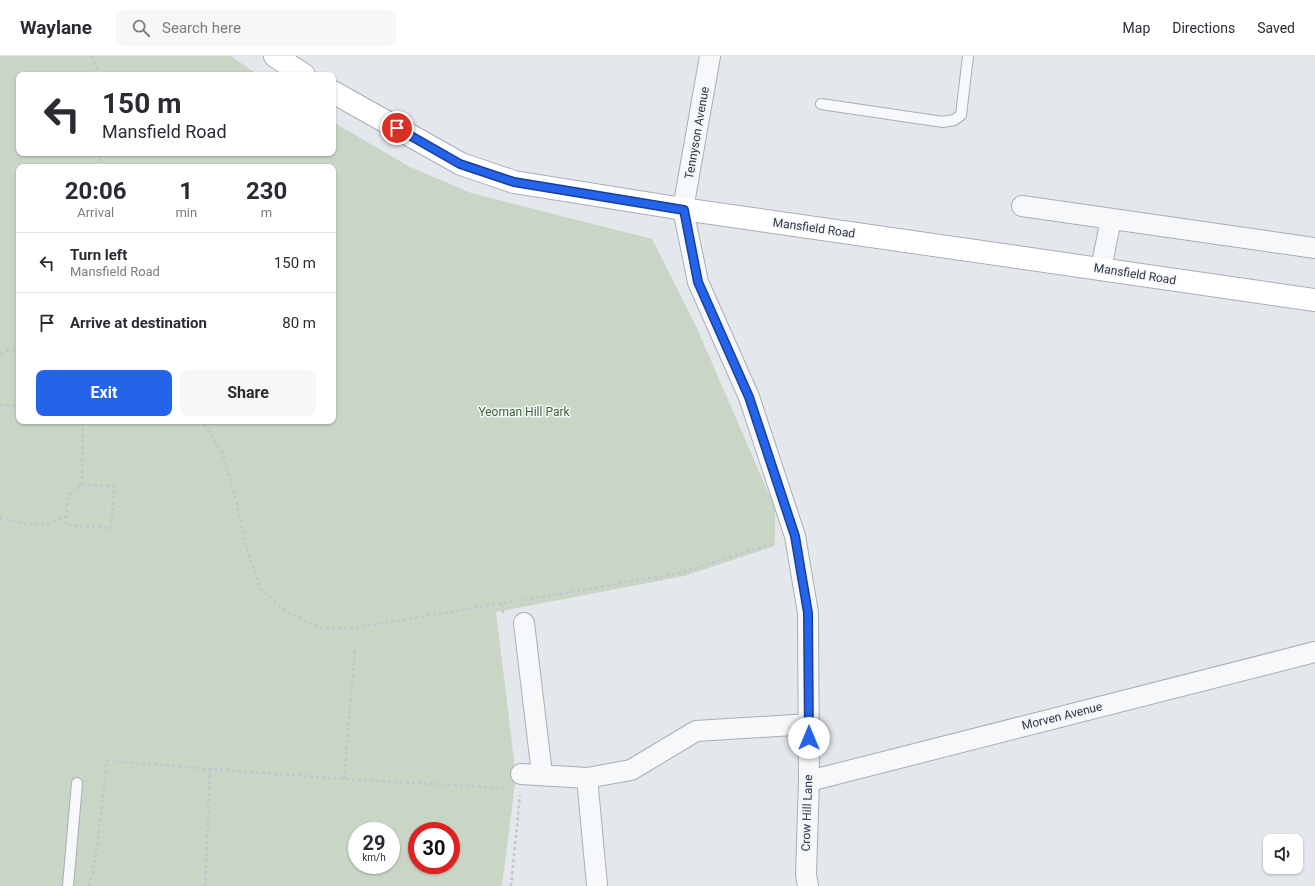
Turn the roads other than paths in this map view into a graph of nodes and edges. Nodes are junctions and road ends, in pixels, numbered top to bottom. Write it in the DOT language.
graph roads {
  1 [pos="275,56"];
  2 [pos="710,56"];
  3 [pos="968,56"];
  4 [pos="299,72"];
  5 [pos="336,94"];
  6 [pos="821,104"];
  7 [pos="1022,206"];
  8 [pos="684,210"];
  9 [pos="1111,219"];
  10 [pos="1315,248"];
  11 [pos="1101,269"];
  12 [pos="1315,300"];
  13 [pos="524,623"];
  14 [pos="1315,652"];
  15 [pos="809,724"];
  16 [pos="521,774"];
  17 [pos="542,774"];
  18 [pos="587,778"];
  19 [pos="809,781"];
  20 [pos="77,783"];
  21 [pos="597,885"];
  22 [pos="68,886"];
  23 [pos="808,886"];
  1 -- 4 [label="main road"];
  2 -- 8 [label="street, Tennyson Avenue"];
  3 -- 6 [label="lane"];
  5 -- 8 [label="main road, Mansfield Road"];
  7 -- 9 [label="street"];
  8 -- 11 [label="main road, Mansfield Road"];
  8 -- 15 [label="street, Crow Hill Lane"];
  9 -- 10 [label="street"];
  9 -- 11 [label="street"];
  11 -- 12 [label="main road, Mansfield Road"];
  13 -- 17 [label="street"];
  14 -- 19 [label="street, Morven Avenue"];
  15 -- 18 [label="street"];
  15 -- 19 [label="street, Crow Hill Lane"];
  16 -- 17 [label="street"];
  17 -- 18 [label="street"];
  18 -- 21 [label="street"];
  19 -- 23 [label="street, Crow Hill Lane"];
  20 -- 22 [label="lane"];
}
